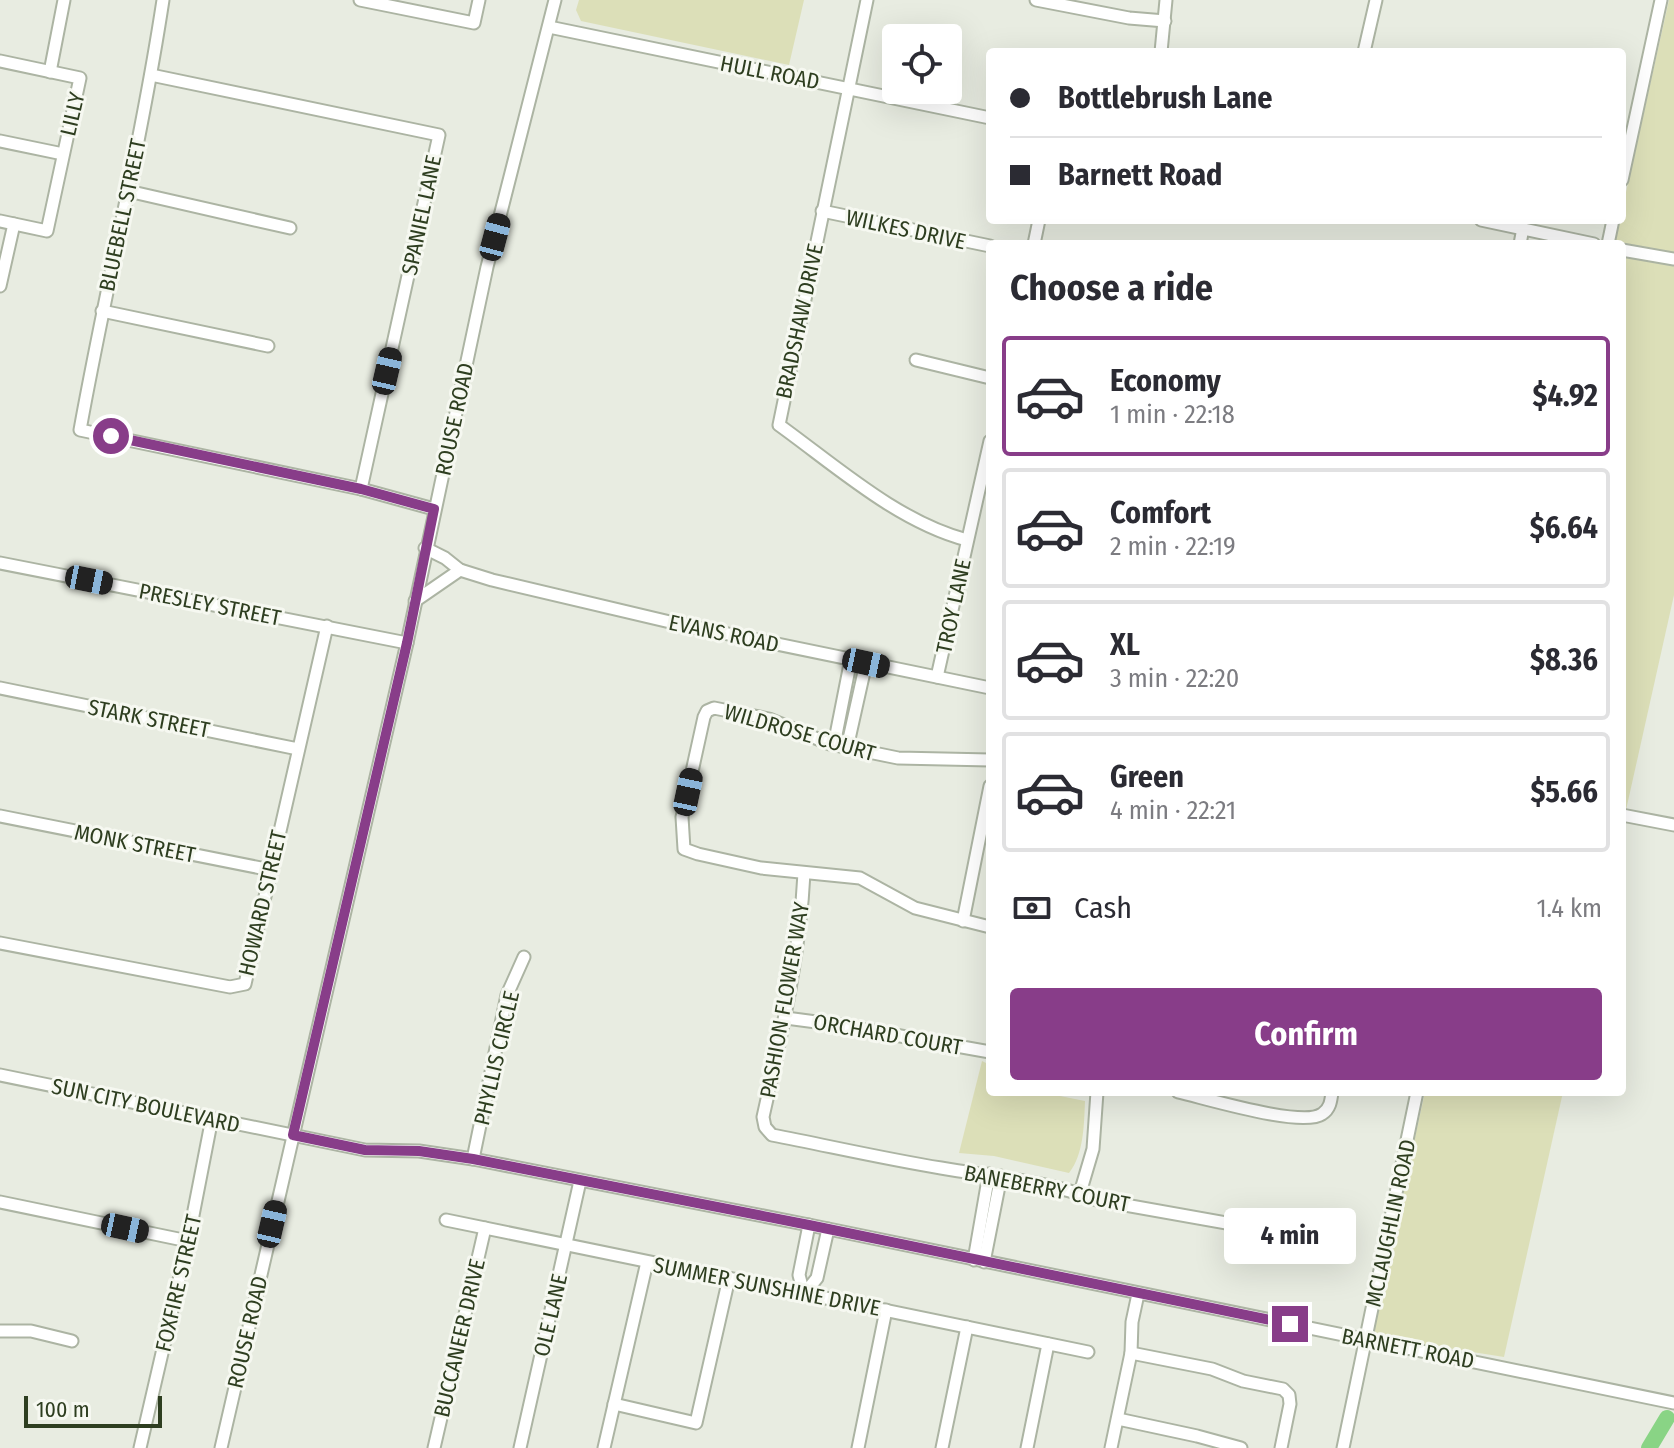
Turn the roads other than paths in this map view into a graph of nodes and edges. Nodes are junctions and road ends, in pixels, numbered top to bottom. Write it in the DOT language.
graph roads {
  1 [pos="64,0"];
  2 [pos="163,0"];
  3 [pos="479,0"];
  4 [pos="555,0"];
  5 [pos="867,0"];
  6 [pos="1036,0"];
  7 [pos="1166,0"];
  8 [pos="1376,0"];
  9 [pos="1661,0"];
  10 [pos="368,1"];
  11 [pos="1165,21"];
  12 [pos="549,27"];
  13 [pos="1162,48"];
  14 [pos="1365,48"];
  15 [pos="0,61"];
  16 [pos="50,72"];
  17 [pos="151,75"];
  18 [pos="848,88"];
  19 [pos="986,117"];
  20 [pos="0,141"];
  21 [pos="63,154"];
  22 [pos="1626,162"];
  23 [pos="128,191"];
  24 [pos="822,211"];
  25 [pos="0,221"];
  26 [pos="14,224"];
  27 [pos="1502,224"];
  28 [pos="290,228"];
  29 [pos="1523,228"];
  30 [pos="1521,240"];
  31 [pos="1576,240"];
  32 [pos="986,245"];
  33 [pos="1626,251"];
  34 [pos="1674,259"];
  35 [pos="0,286"];
  36 [pos="102,311"];
  37 [pos="268,346"];
  38 [pos="916,360"];
  39 [pos="986,377"];
  40 [pos="986,458"];
  41 [pos="361,489"];
  42 [pos="434,509"];
  43 [pos="967,540"];
  44 [pos="425,548"];
  45 [pos="0,563"];
  46 [pos="460,570"];
  47 [pos="415,601"];
  48 [pos="327,626"];
  49 [pos="407,643"];
  50 [pos="851,659"];
  51 [pos="866,663"];
  52 [pos="937,677"];
  53 [pos="986,687"];
  54 [pos="0,688"];
  55 [pos="834,745"];
  56 [pos="847,748"];
  57 [pos="298,749"];
  58 [pos="986,760"];
  59 [pos="986,806"];
  60 [pos="0,816"];
  61 [pos="1626,816"];
  62 [pos="1674,825"];
  63 [pos="271,870"];
  64 [pos="804,873"];
  65 [pos="963,921"];
  66 [pos="986,926"];
  67 [pos="0,943"];
  68 [pos="524,957"];
  69 [pos="786,1018"];
  70 [pos="986,1051"];
  71 [pos="0,1075"];
  72 [pos="1097,1096"];
  73 [pos="1195,1096"];
  74 [pos="1331,1096"];
  75 [pos="1416,1096"];
  76 [pos="212,1118"];
  77 [pos="765,1127"];
  78 [pos="293,1135"];
  79 [pos="473,1159"];
  80 [pos="995,1175"];
  81 [pos="580,1181"];
  82 [pos="1080,1193"];
  83 [pos="0,1202"];
  84 [pos="446,1220"];
  85 [pos="809,1225"];
  86 [pos="485,1228"];
  87 [pos="828,1229"];
  88 [pos="188,1241"];
  89 [pos="1333,1242"];
  90 [pos="566,1245"];
  91 [pos="979,1261"];
  92 [pos="647,1262"];
  93 [pos="729,1278"];
  94 [pos="804,1294"];
  95 [pos="1138,1294"];
  96 [pos="886,1310"];
  97 [pos="967,1327"];
  98 [pos="0,1331"];
  99 [pos="1365,1339"];
  100 [pos="72,1341"];
  101 [pos="1048,1344"];
  102 [pos="1088,1352"];
  103 [pos="1131,1353"];
  104 [pos="1674,1403"];
  105 [pos="614,1404"];
  106 [pos="1118,1419"];
  107 [pos="140,1448"];
  108 [pos="221,1448"];
  109 [pos="434,1448"];
  110 [pos="520,1448"];
  111 [pos="604,1448"];
  112 [pos="858,1448"];
  113 [pos="942,1448"];
  114 [pos="1027,1448"];
  115 [pos="1111,1448"];
  116 [pos="1241,1448"];
  117 [pos="1281,1448"];
  118 [pos="1343,1448"];
  1 -- 16 [label="street"];
  2 -- 17 [label="street, BLUEBELL STREET"];
  3 -- 10 [label="street"];
  4 -- 12 [label="street, ROUSE ROAD"];
  5 -- 18 [label="street, BRADSHAW DRIVE"];
  6 -- 11 [label="street"];
  7 -- 11 [label="street"];
  8 -- 14 [label="street"];
  9 -- 22 [label="street"];
  11 -- 13 [label="street"];
  12 -- 18 [label="street, HULL ROAD"];
  12 -- 42 [label="street, ROUSE ROAD"];
  15 -- 16 [label="street, LILLY"];
  16 -- 21 [label="street, LILLY"];
  17 -- 23 [label="street, BLUEBELL STREET"];
  17 -- 41 [label="street, SPANIEL LANE"];
  18 -- 19 [label="street, HULL ROAD"];
  18 -- 24 [label="street, BRADSHAW DRIVE"];
  20 -- 21 [label="street"];
  21 -- 26 [label="street, LILLY"];
  23 -- 28 [label="street"];
  23 -- 36 [label="street, BLUEBELL STREET"];
  24 -- 32 [label="street, WILKES DRIVE"];
  24 -- 43 [label="street, BRADSHAW DRIVE"];
  25 -- 26 [label="street"];
  26 -- 35 [label="street"];
  27 -- 29 [label="street"];
  29 -- 30 [label="street"];
  29 -- 31 [label="street"];
  33 -- 34 [label="street"];
  36 -- 37 [label="street"];
  36 -- 41 [label="street, BLUEBELL STREET"];
  38 -- 39 [label="street"];
  40 -- 43 [label="street, TROY LANE"];
  41 -- 42 [label="street"];
  42 -- 44 [label="street, ROUSE ROAD"];
  43 -- 52 [label="street, TROY LANE"];
  44 -- 46 [label="street, EVANS ROAD"];
  44 -- 47 [label="street, ROUSE ROAD"];
  45 -- 48 [label="street, PRESLEY STREET"];
  46 -- 47 [label="street"];
  46 -- 50 [label="street, EVANS ROAD"];
  47 -- 49 [label="street, ROUSE ROAD"];
  48 -- 49 [label="street, PRESLEY STREET"];
  48 -- 57 [label="street, HOWARD STREET"];
  49 -- 78 [label="street, ROUSE ROAD"];
  50 -- 51 [label="street, EVANS ROAD"];
  50 -- 55 [label="street"];
  51 -- 52 [label="street, EVANS ROAD"];
  51 -- 56 [label="street"];
  52 -- 53 [label="street, EVANS ROAD"];
  54 -- 57 [label="street, STARK STREET"];
  55 -- 56 [label="street, WILDROSE COURT"];
  55 -- 64 [label="street, WILDROSE COURT"];
  56 -- 58 [label="street, WILDROSE COURT"];
  57 -- 63 [label="street, HOWARD STREET"];
  59 -- 65 [label="street"];
  60 -- 63 [label="street, MONK STREET"];
  61 -- 62 [label="street"];
  63 -- 67 [label="street, HOWARD STREET"];
  64 -- 65 [label="street"];
  64 -- 69 [label="street, PASHION FLOWER WAY"];
  65 -- 66 [label="street"];
  68 -- 79 [label="street, PHYLLIS CIRCLE"];
  69 -- 70 [label="street, ORCHARD COURT"];
  69 -- 77 [label="street, PASHION FLOWER WAY"];
  71 -- 76 [label="street, SUN CITY BOULEVARD"];
  72 -- 82 [label="street"];
  73 -- 74 [label="street"];
  75 -- 99 [label="street, MCLAUGHLIN ROAD"];
  76 -- 78 [label="street, SUN CITY BOULEVARD"];
  76 -- 88 [label="street, FOXFIRE STREET"];
  77 -- 80 [label="street, BANEBERRY COURT"];
  78 -- 79 [label="street, BARNETT ROAD"];
  78 -- 108 [label="street, ROUSE ROAD"];
  79 -- 81 [label="street, BARNETT ROAD"];
  80 -- 82 [label="street, BANEBERRY COURT"];
  80 -- 91 [label="street"];
  81 -- 85 [label="street, BARNETT ROAD"];
  81 -- 90 [label="street, OLE LANE"];
  82 -- 89 [label="street, BANEBERRY COURT"];
  83 -- 88 [label="street"];
  84 -- 86 [label="street, SUMMER SUNSHINE DRIVE"];
  85 -- 87 [label="street, BARNETT ROAD"];
  85 -- 94 [label="street"];
  86 -- 90 [label="street, SUMMER SUNSHINE DRIVE"];
  86 -- 109 [label="street, BUCCANEER DRIVE"];
  87 -- 91 [label="street, BARNETT ROAD"];
  87 -- 94 [label="street"];
  88 -- 107 [label="street, FOXFIRE STREET"];
  90 -- 92 [label="street, SUMMER SUNSHINE DRIVE"];
  90 -- 110 [label="street, OLE LANE"];
  91 -- 95 [label="street, BARNETT ROAD"];
  92 -- 93 [label="street, SUMMER SUNSHINE DRIVE"];
  92 -- 105 [label="street"];
  93 -- 94 [label="street, SUMMER SUNSHINE DRIVE"];
  93 -- 105 [label="street"];
  94 -- 96 [label="street, SUMMER SUNSHINE DRIVE"];
  95 -- 99 [label="street, BARNETT ROAD"];
  95 -- 103 [label="street"];
  96 -- 97 [label="street, SUMMER SUNSHINE DRIVE"];
  96 -- 112 [label="street"];
  97 -- 101 [label="street, SUMMER SUNSHINE DRIVE"];
  97 -- 113 [label="street"];
  98 -- 100 [label="street"];
  99 -- 104 [label="street, BARNETT ROAD"];
  99 -- 118 [label="street, MCLAUGHLIN ROAD"];
  101 -- 102 [label="street, SUMMER SUNSHINE DRIVE"];
  101 -- 114 [label="street"];
  103 -- 106 [label="street"];
  103 -- 117 [label="street"];
  105 -- 111 [label="street"];
  106 -- 115 [label="street"];
  106 -- 116 [label="street"];
}
